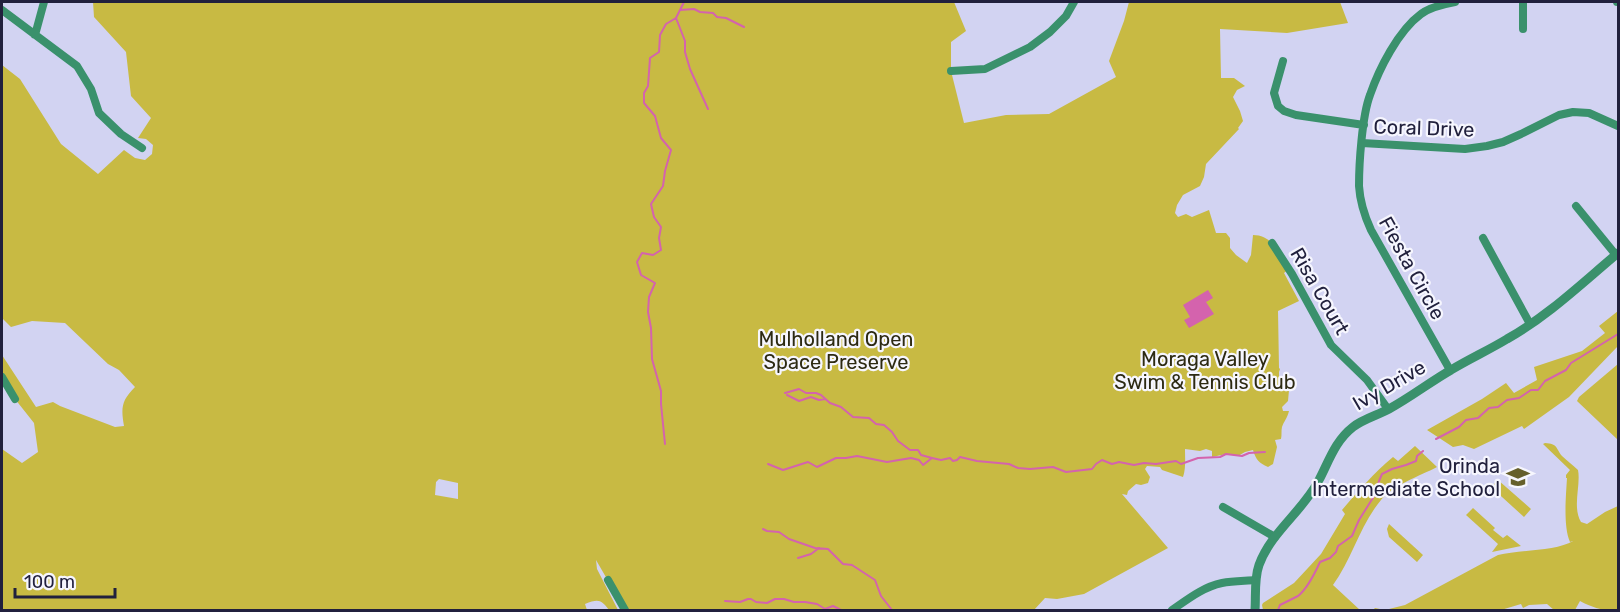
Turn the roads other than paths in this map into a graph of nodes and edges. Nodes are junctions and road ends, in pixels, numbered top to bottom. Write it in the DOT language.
graph roads {
  1 [pos="44,2"];
  2 [pos="1074,2"];
  3 [pos="1455,2"];
  4 [pos="1523,2"];
  5 [pos="2,10"];
  6 [pos="1523,29"];
  7 [pos="35,35"];
  8 [pos="1283,61"];
  9 [pos="951,71"];
  10 [pos="1364,125"];
  11 [pos="1618,126"];
  12 [pos="1362,143"];
  13 [pos="142,148"];
  14 [pos="1576,206"];
  15 [pos="1483,238"];
  16 [pos="1272,243"];
  17 [pos="1617,254"];
  18 [pos="1530,324"];
  19 [pos="1450,370"];
  20 [pos="2,376"];
  21 [pos="15,399"];
  22 [pos="1388,409"];
  23 [pos="1223,507"];
  24 [pos="1275,537"];
  25 [pos="608,580"];
  26 [pos="1256,580"];
  27 [pos="625,610"];
  28 [pos="1172,610"];
  29 [pos="1255,610"];
  1 -- 7 [label="street"];
  2 -- 9 [label="street"];
  3 -- 10 [label="street, Fiesta Circle"];
  4 -- 6 [label="street"];
  5 -- 7 [label="street"];
  7 -- 13 [label="street"];
  8 -- 10 [label="street"];
  10 -- 12 [label="street, Fiesta Circle"];
  11 -- 12 [label="street, Coral Drive"];
  12 -- 19 [label="street, Fiesta Circle"];
  14 -- 17 [label="street"];
  15 -- 18 [label="street"];
  16 -- 22 [label="street, Risa Court"];
  17 -- 18 [label="street, Ivy Drive"];
  18 -- 19 [label="street, Ivy Drive"];
  19 -- 22 [label="street, Ivy Drive"];
  20 -- 21 [label="street"];
  22 -- 24 [label="street, Ivy Drive"];
  23 -- 24 [label="street"];
  24 -- 26 [label="street, Ivy Drive"];
  25 -- 27 [label="street"];
  26 -- 28 [label="street"];
  26 -- 29 [label="street, Ivy Drive"];
}
